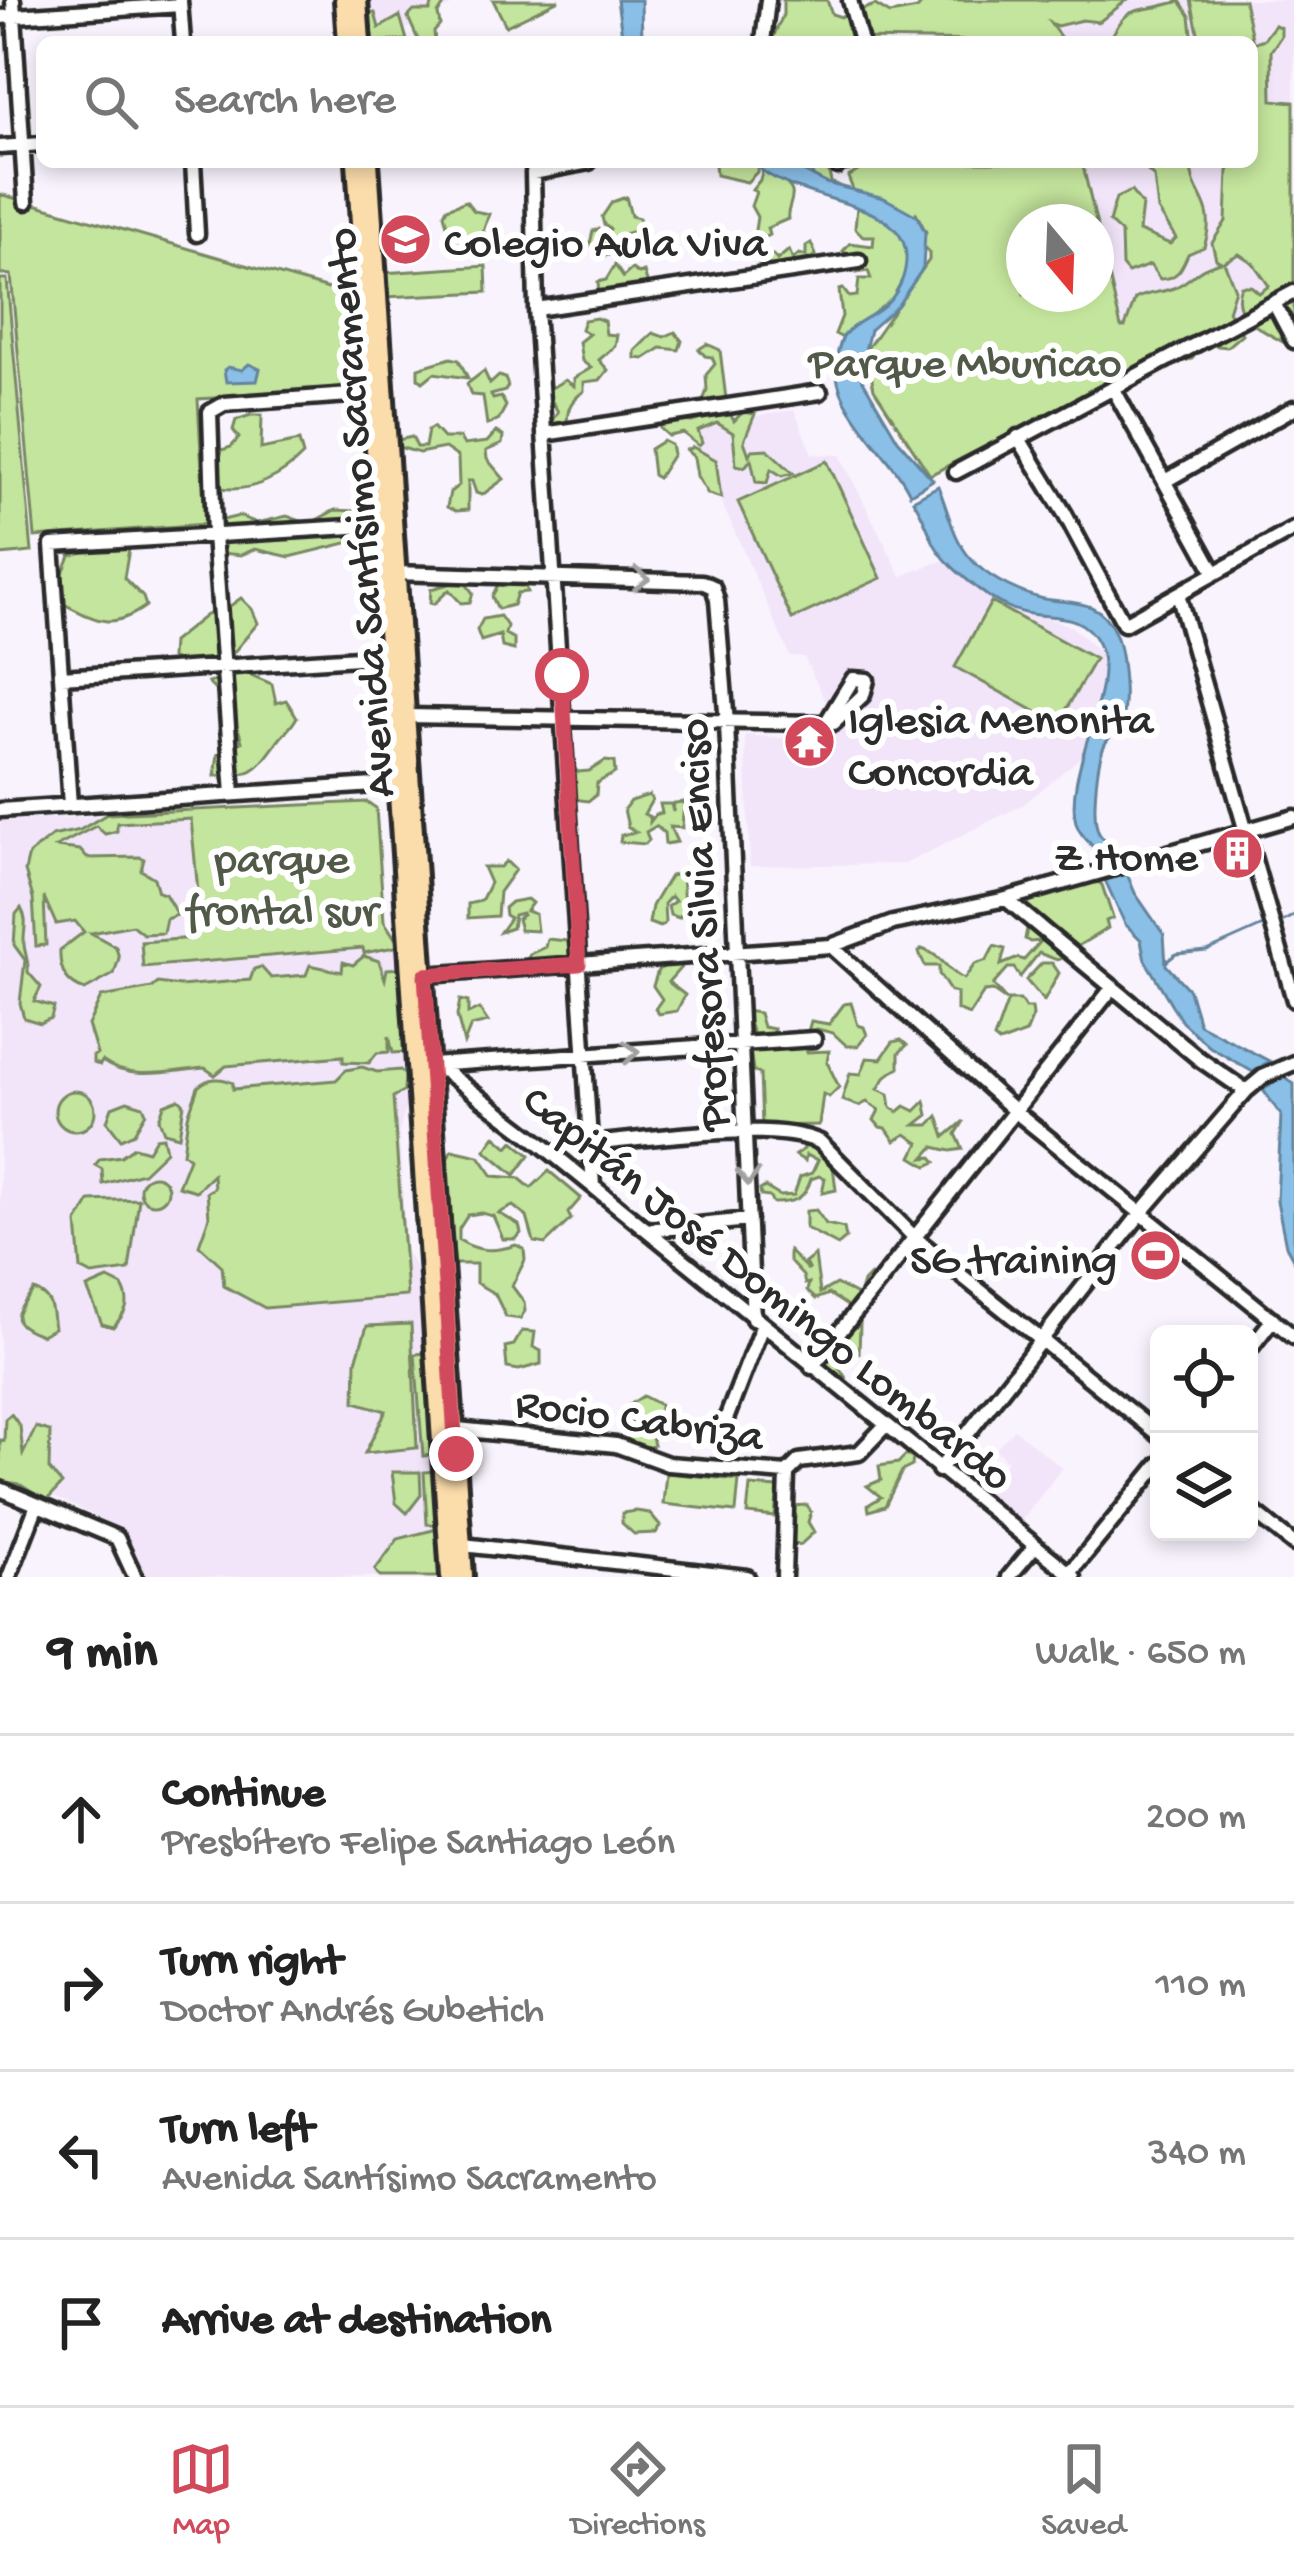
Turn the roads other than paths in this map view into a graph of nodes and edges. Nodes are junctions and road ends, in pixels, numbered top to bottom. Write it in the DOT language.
graph roads {
  1 [pos="13,0"];
  2 [pos="344,0"];
  3 [pos="358,0"];
  4 [pos="768,0"];
  5 [pos="850,0"];
  6 [pos="180,3"];
  7 [pos="7,17"];
  8 [pos="183,36"];
  9 [pos="347,36"];
  10 [pos="361,36"];
  11 [pos="764,36"];
  12 [pos="859,36"];
  13 [pos="36,145"];
  14 [pos="26,146"];
  15 [pos="0,147"];
  16 [pos="193,168"];
  17 [pos="358,168"];
  18 [pos="368,168"];
  19 [pos="558,168"];
  20 [pos="364,183"];
  21 [pos="26,202"];
  22 [pos="197,234"];
  23 [pos="860,261"];
  24 [pos="1294,292"];
  25 [pos="1274,303"];
  26 [pos="536,309"];
  27 [pos="1294,340"];
  28 [pos="1113,388"];
  29 [pos="820,392"];
  30 [pos="378,393"];
  31 [pos="1294,408"];
  32 [pos="544,434"];
  33 [pos="1018,437"];
  34 [pos="956,472"];
  35 [pos="1165,482"];
  36 [pos="387,525"];
  37 [pos="1294,529"];
  38 [pos="214,536"];
  39 [pos="390,573"];
  40 [pos="1215,573"];
  41 [pos="555,574"];
  42 [pos="1178,594"];
  43 [pos="389,656"];
  44 [pos="225,666"];
  45 [pos="61,676"];
  46 [pos="407,716"];
  47 [pos="565,719"];
  48 [pos="826,723"];
  49 [pos="727,724"];
  50 [pos="404,783"];
  51 [pos="233,794"];
  52 [pos="70,805"];
  53 [pos="0,810"];
  54 [pos="1294,817"];
  55 [pos="1246,831"];
  56 [pos="1006,898"];
  57 [pos="831,946"];
  58 [pos="738,952"];
  59 [pos="579,964"];
  60 [pos="425,975"];
  61 [pos="1113,987"];
  62 [pos="1294,1000"];
  63 [pos="814,1040"];
  64 [pos="741,1045"];
  65 [pos="583,1055"];
  66 [pos="422,1062"];
  67 [pos="1294,1063"];
  68 [pos="1248,1089"];
  69 [pos="1016,1112"];
  70 [pos="747,1133"];
  71 [pos="588,1144"];
  72 [pos="593,1186"];
  73 [pos="1141,1213"];
  74 [pos="749,1220"];
  75 [pos="647,1230"];
  76 [pos="915,1238"];
  77 [pos="1273,1319"];
  78 [pos="757,1323"];
  79 [pos="1294,1337"];
  80 [pos="1258,1338"];
  81 [pos="1044,1341"];
  82 [pos="812,1366"];
  83 [pos="885,1426"];
  84 [pos="447,1427"];
  85 [pos="723,1427"];
  86 [pos="1157,1433"];
  87 [pos="939,1470"];
  88 [pos="787,1473"];
  89 [pos="1150,1475"];
  90 [pos="0,1490"];
  91 [pos="37,1504"];
  92 [pos="1258,1515"];
  93 [pos="455,1543"];
  94 [pos="1294,1544"];
  95 [pos="1035,1546"];
  96 [pos="621,1570"];
  97 [pos="1072,1575"];
  98 [pos="9,1577"];
  99 [pos="135,1577"];
  100 [pos="450,1577"];
  101 [pos="464,1577"];
  102 [pos="747,1577"];
  103 [pos="784,1577"];
  104 [pos="1010,1577"];
  1 -- 7 [label="street"];
  2 -- 9 [label="main road"];
  3 -- 10 [label="main road"];
  4 -- 11 [label="street"];
  5 -- 12 [label="street"];
  6 -- 7 [label="street"];
  6 -- 8 [label="street"];
  7 -- 14 [label="street"];
  13 -- 14 [label="street"];
  14 -- 15 [label="street"];
  14 -- 21 [label="street"];
  16 -- 22 [label="street"];
  17 -- 20 [label="main road, Avenida Santísimo Sacramento"];
  18 -- 20 [label="main road, Avenida Santísimo Sacramento"];
  19 -- 26 [label="street"];
  20 -- 30 [label="main road, Avenida Santísimo Sacramento"];
  23 -- 26 [label="street"];
  24 -- 25 [label="street"];
  25 -- 27 [label="street"];
  25 -- 28 [label="street"];
  26 -- 32 [label="street"];
  28 -- 33 [label="street"];
  28 -- 35 [label="street"];
  29 -- 32 [label="street"];
  30 -- 36 [label="main road, Avenida Santísimo Sacramento"];
  30 -- 38 [label="street"];
  31 -- 35 [label="street"];
  32 -- 41 [label="street"];
  33 -- 34 [label="street"];
  33 -- 42 [label="street"];
  35 -- 40 [label="street"];
  36 -- 38 [label="street"];
  36 -- 39 [label="main road, Avenida Santísimo Sacramento"];
  37 -- 40 [label="street"];
  38 -- 44 [label="street"];
  38 -- 45 [label="street"];
  39 -- 41 [label="street"];
  39 -- 43 [label="main road, Avenida Santísimo Sacramento"];
  39 -- 46 [label="main road, Avenida Santísimo Sacramento"];
  40 -- 42 [label="street"];
  41 -- 47 [label="street"];
  41 -- 49 [label="street, Profesora Silvia Enciso, one-way"];
  42 -- 55 [label="street"];
  43 -- 44 [label="street"];
  43 -- 50 [label="main road, Avenida Santísimo Sacramento"];
  44 -- 45 [label="street"];
  44 -- 51 [label="street"];
  45 -- 52 [label="street"];
  46 -- 47 [label="street"];
  46 -- 50 [label="main road, Avenida Santísimo Sacramento"];
  47 -- 49 [label="street"];
  47 -- 59 [label="street"];
  48 -- 49 [label="street"];
  49 -- 58 [label="street, Profesora Silvia Enciso"];
  50 -- 51 [label="street"];
  50 -- 60 [label="main road, Avenida Santísimo Sacramento"];
  50 -- 66 [label="main road, Avenida Santísimo Sacramento"];
  51 -- 52 [label="street"];
  52 -- 53 [label="street"];
  54 -- 55 [label="street"];
  55 -- 56 [label="street"];
  55 -- 62 [label="street"];
  56 -- 57 [label="street"];
  56 -- 61 [label="street"];
  57 -- 58 [label="street"];
  57 -- 69 [label="street"];
  58 -- 59 [label="street"];
  58 -- 64 [label="street, Profesora Silvia Enciso"];
  59 -- 60 [label="street"];
  59 -- 65 [label="street"];
  60 -- 66 [label="main road, Avenida Santísimo Sacramento"];
  61 -- 68 [label="street"];
  61 -- 69 [label="street"];
  63 -- 64 [label="street"];
  65 -- 64 [label="street, one-way"];
  64 -- 70 [label="street, Profesora Silvia Enciso"];
  65 -- 66 [label="street"];
  65 -- 71 [label="street"];
  66 -- 72 [label="street, Capitán José Domingo Lombardo"];
  66 -- 84 [label="main road, Avenida Santísimo Sacramento"];
  67 -- 68 [label="street"];
  68 -- 73 [label="street"];
  69 -- 73 [label="street"];
  69 -- 76 [label="street"];
  70 -- 71 [label="street"];
  70 -- 74 [label="street, Profesora Silvia Enciso, one-way"];
  70 -- 76 [label="street"];
  71 -- 72 [label="street"];
  72 -- 75 [label="street, Capitán José Domingo Lombardo"];
  73 -- 77 [label="street"];
  73 -- 81 [label="street"];
  74 -- 75 [label="street"];
  74 -- 78 [label="street, Profesora Silvia Enciso"];
  75 -- 78 [label="street, Capitán José Domingo Lombardo"];
  76 -- 81 [label="street"];
  76 -- 82 [label="street"];
  77 -- 79 [label="street"];
  77 -- 80 [label="street"];
  78 -- 82 [label="street, Capitán José Domingo Lombardo"];
  78 -- 85 [label="street, Profesora Silvia Enciso"];
  81 -- 86 [label="street"];
  81 -- 87 [label="street"];
  82 -- 83 [label="street, Capitán José Domingo Lombardo"];
  83 -- 87 [label="street, Capitán José Domingo Lombardo"];
  83 -- 88 [label="street, Rocio Cabriza"];
  84 -- 88 [label="street, Rocio Cabriza"];
  84 -- 93 [label="main road, Avenida Santísimo Sacramento"];
  87 -- 95 [label="street, Capitán José Domingo Lombardo"];
  88 -- 103 [label="street"];
  89 -- 97 [label="street"];
  90 -- 91 [label="street"];
  91 -- 98 [label="street"];
  91 -- 99 [label="street"];
  92 -- 94 [label="street"];
  93 -- 96 [label="street"];
  93 -- 100 [label="main road, Avenida Santísimo Sacramento"];
  93 -- 101 [label="main road, Avenida Santísimo Sacramento"];
  95 -- 97 [label="street, Capitán José Domingo Lombardo"];
  95 -- 104 [label="street"];
  96 -- 102 [label="street"];
}
